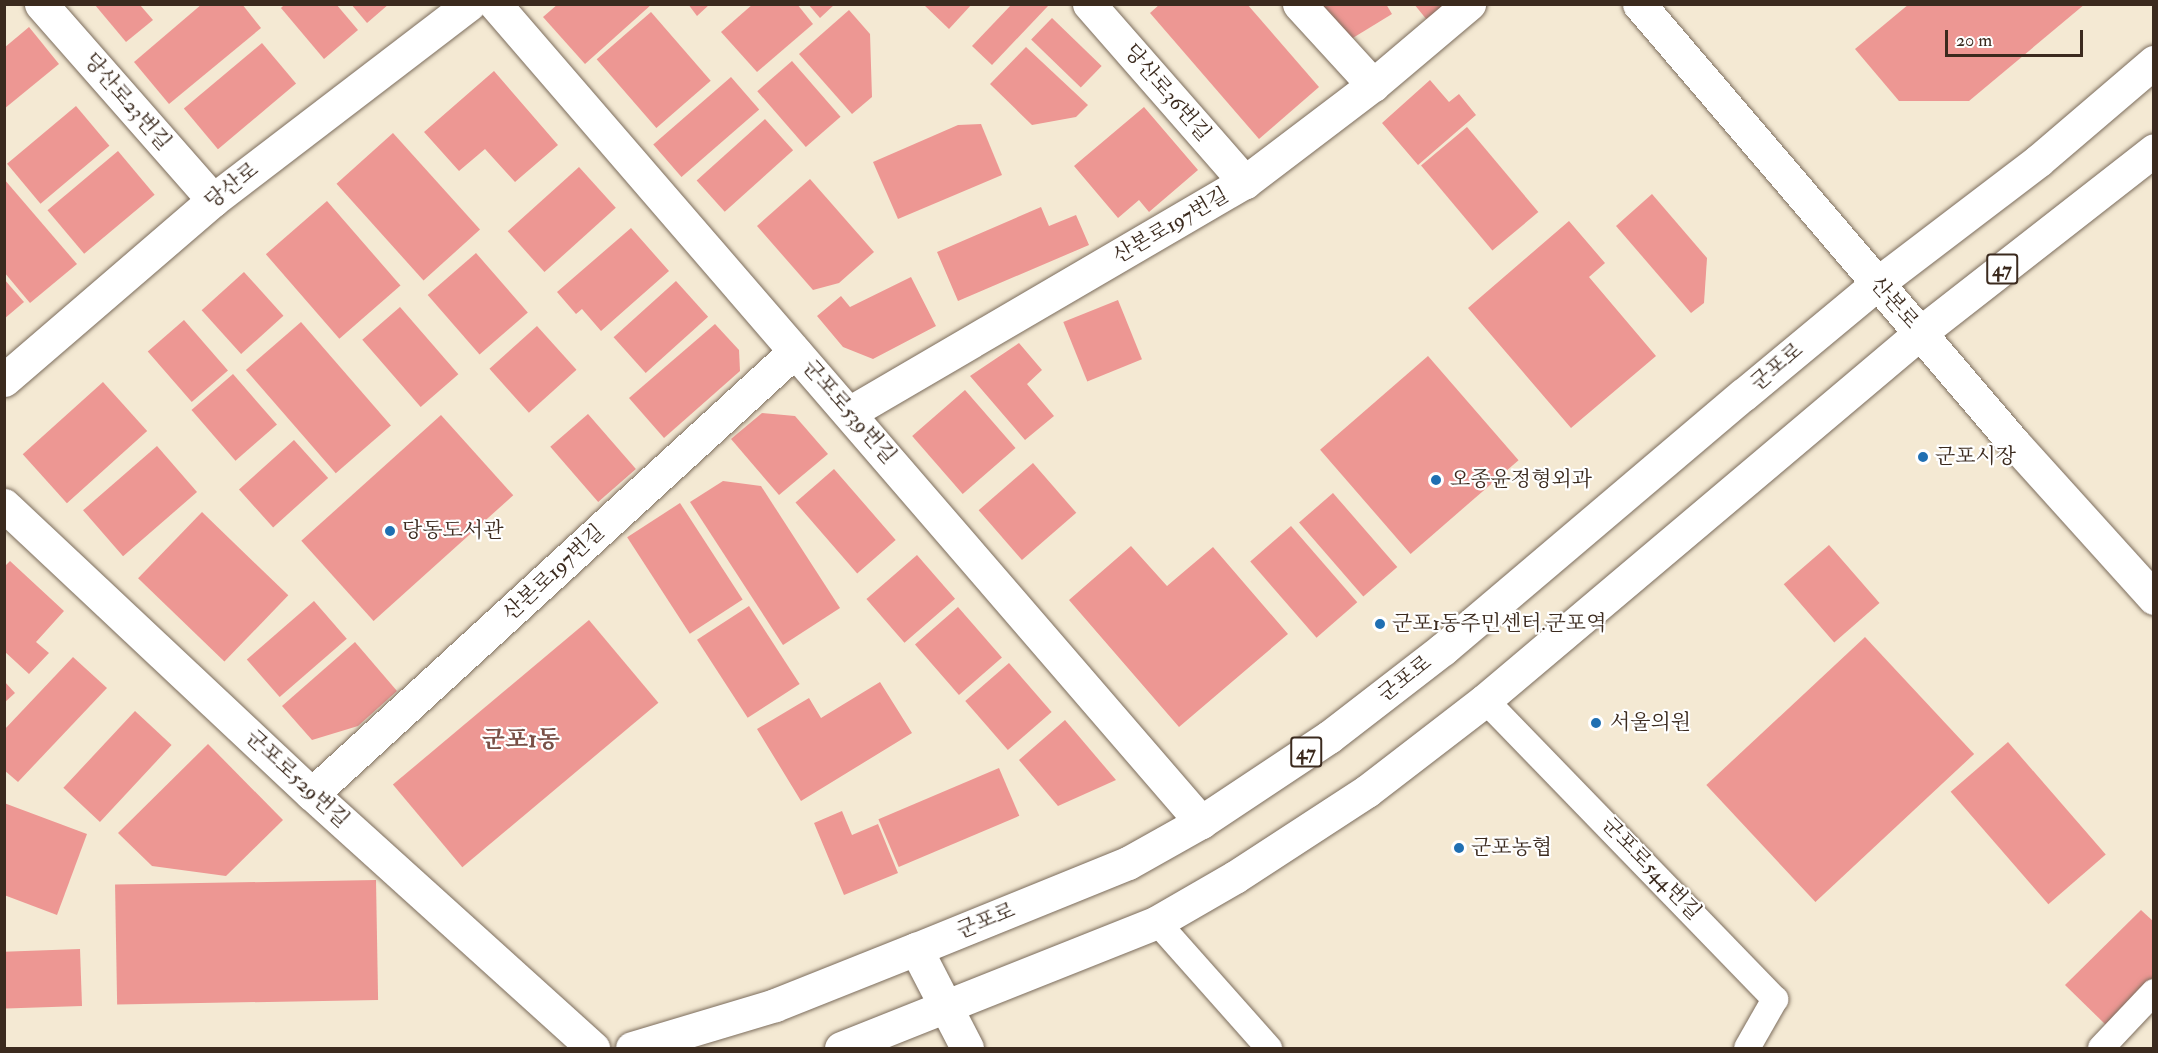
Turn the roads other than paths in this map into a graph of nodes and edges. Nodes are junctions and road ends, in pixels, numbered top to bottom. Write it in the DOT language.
graph roads {
  1 [pos="41,4"];
  2 [pos="470,4"];
  3 [pos="495,4"];
  4 [pos="1089,4"];
  5 [pos="1299,4"];
  6 [pos="1469,4"];
  7 [pos="1639,4"];
  8 [pos="2154,62"];
  9 [pos="1373,85"];
  10 [pos="2154,150"];
  11 [pos="1245,182"];
  12 [pos="213,200"];
  13 [pos="1878,283"];
  14 [pos="1920,333"];
  15 [pos="795,351"];
  16 [pos="4,380"];
  17 [pos="849,413"];
  18 [pos="4,505"];
  19 [pos="2154,598"];
  20 [pos="1485,700"];
  21 [pos="312,794"];
  22 [pos="1201,822"];
  23 [pos="1157,922"];
  24 [pos="916,949"];
  25 [pos="2154,992"];
  26 [pos="945,1008"];
  27 [pos="593,1048"];
  28 [pos="632,1048"];
  29 [pos="841,1048"];
  30 [pos="967,1048"];
  31 [pos="1269,1048"];
  32 [pos="1747,1048"];
  33 [pos="2101,1048"];
  1 -- 12 [label="street, 당산로23번길"];
  2 -- 12 [label="street, 당산로"];
  3 -- 15 [label="street, 군포로539번길"];
  4 -- 11 [label="street, 당산로36번길"];
  5 -- 9 [label="street"];
  6 -- 9 [label="street, 산본로197번길"];
  7 -- 13 [label="street, 산본로"];
  8 -- 13 [label="street, 군포로 / 47"];
  9 -- 11 [label="street, 산본로197번길"];
  10 -- 14 [label="street, 47"];
  11 -- 17 [label="street, 산본로197번길"];
  12 -- 16 [label="street, 당산로"];
  13 -- 14 [label="street, 산본로"];
  13 -- 22 [label="street, 군포로 / 47"];
  14 -- 19 [label="street, 산본로"];
  14 -- 20 [label="street, 47"];
  15 -- 17 [label="street, 군포로539번길"];
  15 -- 21 [label="street, 산본로197번길"];
  17 -- 22 [label="street, 군포로539번길"];
  18 -- 21 [label="street, 군포로529번길"];
  20 -- 23 [label="street, 47"];
  20 -- 32 [label="lane, 군포로544번길"];
  21 -- 27 [label="street, 군포로529번길"];
  22 -- 24 [label="street, 군포로 / 47"];
  23 -- 26 [label="street, 47"];
  23 -- 31 [label="lane"];
  24 -- 26 [label="street"];
  24 -- 28 [label="street, 군포로 / 47"];
  25 -- 33 [label="lane"];
  26 -- 29 [label="street, 47"];
  26 -- 30 [label="street"];
}
